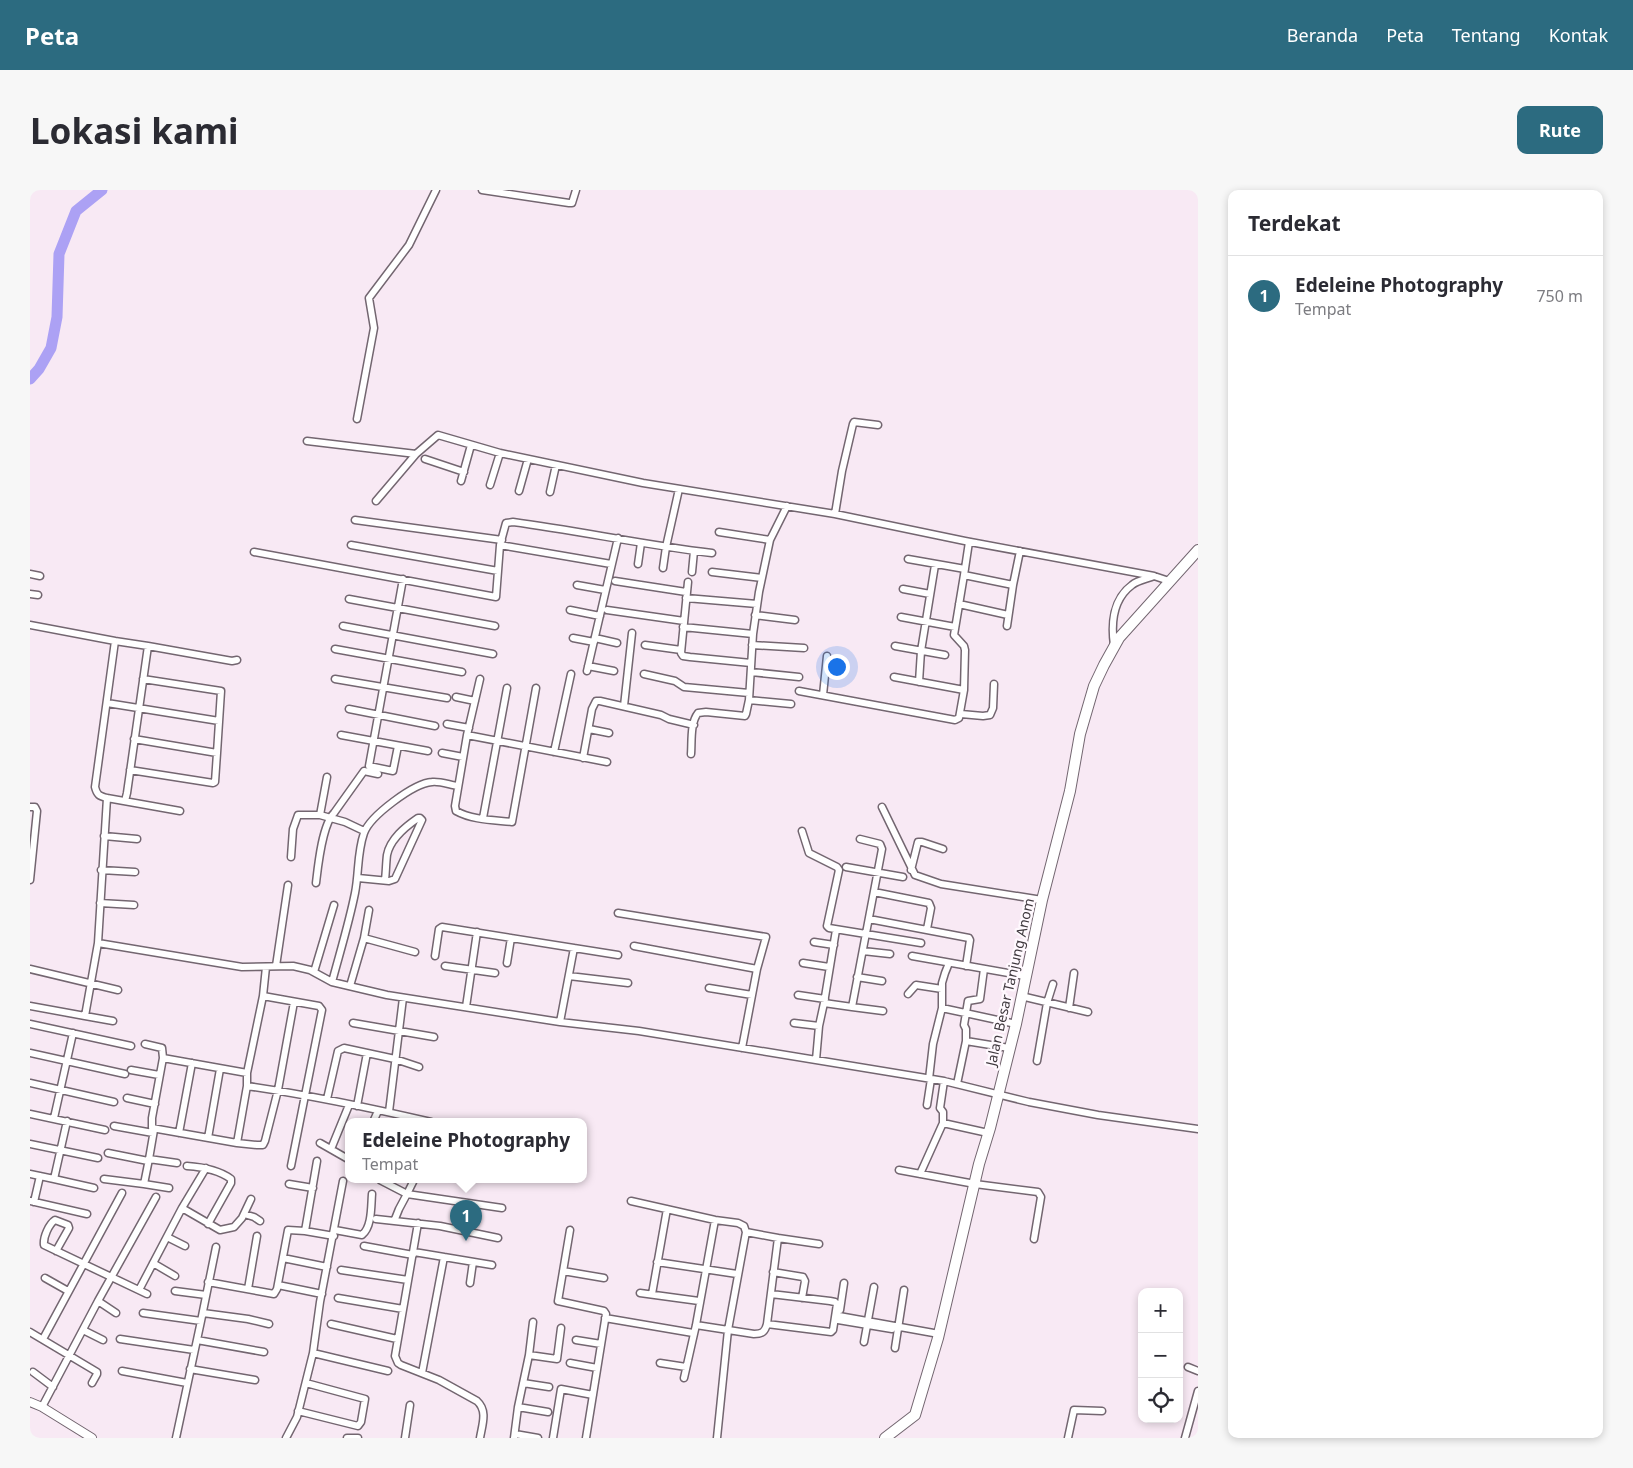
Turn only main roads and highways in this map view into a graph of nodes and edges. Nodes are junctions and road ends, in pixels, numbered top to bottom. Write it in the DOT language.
graph roads {
  1 [pos="1198,550"];
  2 [pos="886,1438"];
  1 -- 2 [label="main road, Jalan Besar Tanjung Anom"];
}
